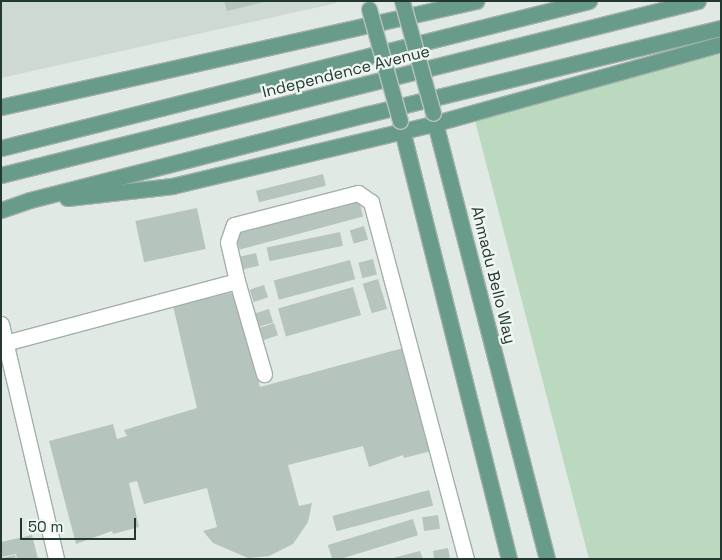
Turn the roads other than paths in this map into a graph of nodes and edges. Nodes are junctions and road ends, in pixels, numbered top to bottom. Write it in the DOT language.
graph roads {
  1 [pos="402,1"];
  2 [pos="476,1"];
  3 [pos="589,1"];
  4 [pos="698,1"];
  5 [pos="368,5"];
  6 [pos="721,28"];
  7 [pos="721,44"];
  8 [pos="2,106"];
  9 [pos="434,118"];
  10 [pos="401,126"];
  11 [pos="1,148"];
  12 [pos="1,175"];
  13 [pos="30,200"];
  14 [pos="1,204"];
  15 [pos="1,210"];
  16 [pos="237,281"];
  17 [pos="1,324"];
  18 [pos="6,343"];
  19 [pos="264,374"];
  20 [pos="56,559"];
  21 [pos="466,559"];
  22 [pos="509,559"];
  23 [pos="547,559"];
  1 -- 9 [label="main road, Ahmadu Bello Way, bridge"];
  2 -- 8 [label="main road"];
  3 -- 11 [label="main road, Independence Avenue"];
  4 -- 12 [label="main road, Independence Avenue"];
  5 -- 10 [label="main road, bridge"];
  6 -- 13 [label="main road"];
  7 -- 9 [label="main road"];
  9 -- 10 [label="main road"];
  9 -- 23 [label="main road, Ahmadu Bello Way"];
  10 -- 13 [label="main road"];
  10 -- 22 [label="main road"];
  13 -- 14 [label="main road"];
  13 -- 15 [label="main road"];
  16 -- 18 [label="lane"];
  16 -- 19 [label="lane"];
  16 -- 21 [label="lane"];
  17 -- 18 [label="lane"];
  18 -- 20 [label="lane"];
}
